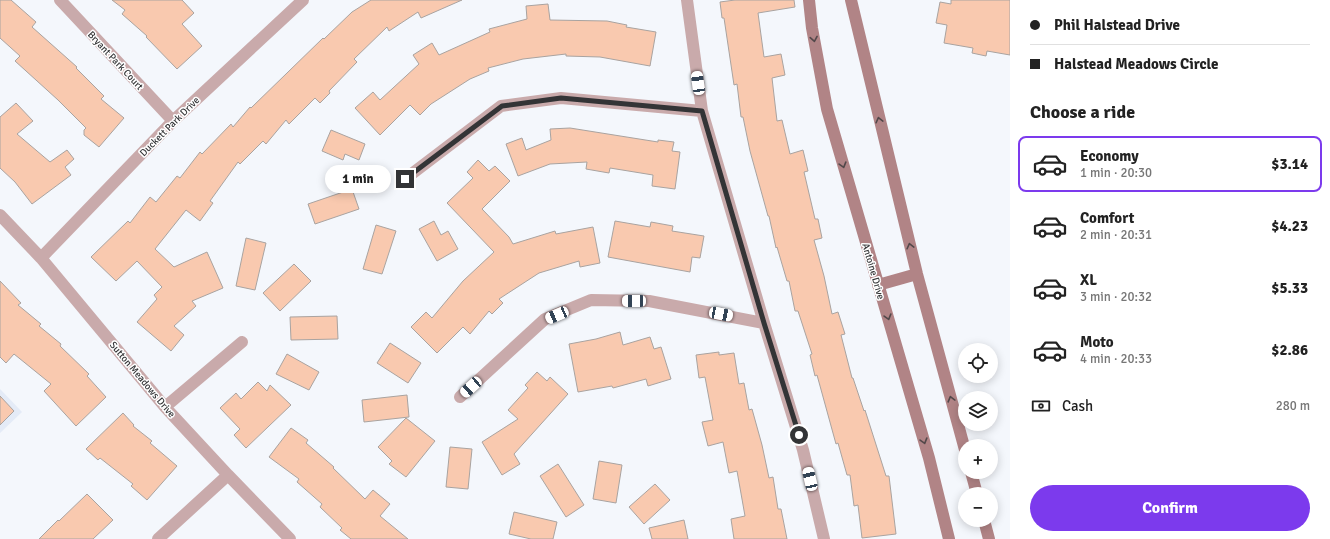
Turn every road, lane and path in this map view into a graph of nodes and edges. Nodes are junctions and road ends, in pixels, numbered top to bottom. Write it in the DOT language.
graph roads {
  1 [pos="60,0"];
  2 [pos="303,0"];
  3 [pos="687,0"];
  4 [pos="809,0"];
  5 [pos="851,0"];
  6 [pos="702,111"];
  7 [pos="173,121"];
  8 [pos="405,179"];
  9 [pos="0,215"];
  10 [pos="41,258"];
  11 [pos="917,274"];
  12 [pos="878,285"];
  13 [pos="764,323"];
  14 [pos="242,342"];
  15 [pos="460,397"];
  16 [pos="165,407"];
  17 [pos="962,439"];
  18 [pos="228,476"];
  19 [pos="986,527"];
  20 [pos="158,539"];
  21 [pos="290,539"];
  22 [pos="824,539"];
  23 [pos="949,539"];
  24 [pos="989,539"];
  1 -- 7 [label="street, Bryant Park Court"];
  2 -- 7 [label="street, Duckett Park Drive"];
  3 -- 6 [label="street"];
  4 -- 12 [label="main road, Antoine Drive, one-way"];
  11 -- 5 [label="main road, one-way"];
  6 -- 8 [label="street"];
  6 -- 13 [label="street"];
  7 -- 10 [label="street, Duckett Park Drive"];
  9 -- 10 [label="street, Sutton Meadows Drive"];
  10 -- 16 [label="street, Sutton Meadows Drive"];
  11 -- 12 [label="main road"];
  17 -- 11 [label="main road, one-way"];
  12 -- 23 [label="main road, Antoine Drive, one-way"];
  13 -- 15 [label="street"];
  13 -- 22 [label="street"];
  14 -- 16 [label="street"];
  16 -- 18 [label="street, Sutton Meadows Drive"];
  18 -- 20 [label="street"];
  18 -- 21 [label="street, Sutton Meadows Drive"];
  19 -- 24 [label="main road"];
}
